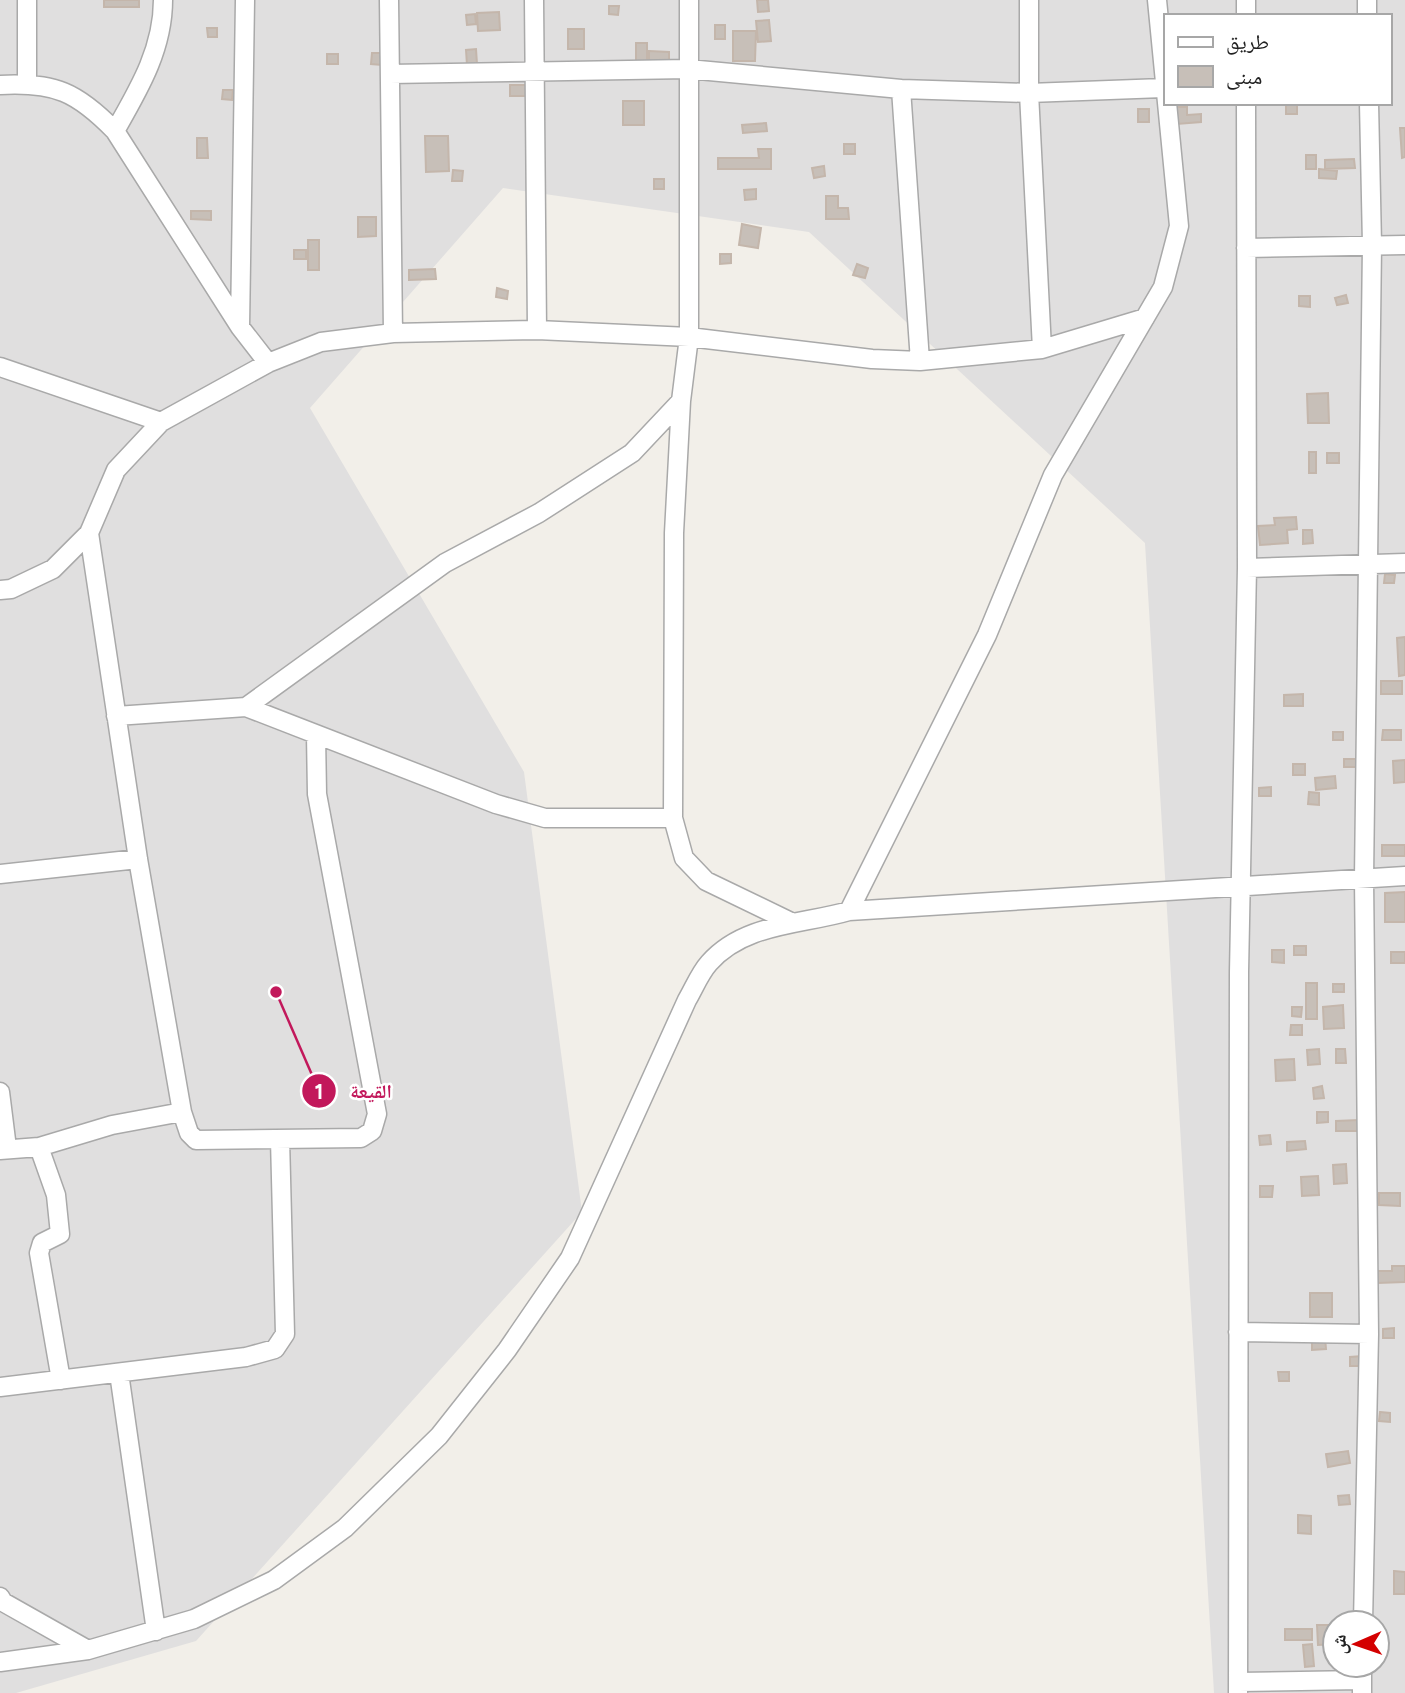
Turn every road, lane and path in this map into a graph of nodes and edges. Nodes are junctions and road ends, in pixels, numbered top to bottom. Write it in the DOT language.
graph roads {
  1 [pos="27,0"];
  2 [pos="163,0"];
  3 [pos="245,0"];
  4 [pos="389,0"];
  5 [pos="534,0"];
  6 [pos="689,0"];
  7 [pos="1029,0"];
  8 [pos="1157,0"];
  9 [pos="688,69"];
  10 [pos="534,71"];
  11 [pos="390,74"];
  12 [pos="27,84"];
  13 [pos="0,85"];
  14 [pos="1163,88"];
  15 [pos="901,89"];
  16 [pos="1029,93"];
  17 [pos="1164,97"];
  18 [pos="1165,105"];
  19 [pos="1246,105"];
  20 [pos="1369,105"];
  21 [pos="115,131"];
  22 [pos="1372,245"];
  23 [pos="1405,245"];
  24 [pos="1246,248"];
  25 [pos="1145,318"];
  26 [pos="240,327"];
  27 [pos="537,330"];
  28 [pos="393,333"];
  29 [pos="689,337"];
  30 [pos="1042,349"];
  31 [pos="920,361"];
  32 [pos="268,363"];
  33 [pos="0,367"];
  34 [pos="681,401"];
  35 [pos="161,422"];
  36 [pos="89,533"];
  37 [pos="1405,563"];
  38 [pos="1368,564"];
  39 [pos="1247,568"];
  40 [pos="0,590"];
  41 [pos="246,707"];
  42 [pos="116,716"];
  43 [pos="316,735"];
  44 [pos="673,818"];
  45 [pos="138,859"];
  46 [pos="0,874"];
  47 [pos="1405,876"];
  48 [pos="1364,878"];
  49 [pos="1241,884"];
  50 [pos="849,911"];
  51 [pos="793,923"];
  52 [pos="0,1092"];
  53 [pos="182,1112"];
  54 [pos="280,1139"];
  55 [pos="39,1147"];
  56 [pos="4,1149"];
  57 [pos="1238,1332"];
  58 [pos="1368,1334"];
  59 [pos="119,1373"];
  60 [pos="61,1380"];
  61 [pos="0,1387"];
  62 [pos="0,1597"];
  63 [pos="1363,1609"];
  64 [pos="156,1631"];
  65 [pos="88,1650"];
  66 [pos="0,1662"];
  67 [pos="1362,1679"];
  68 [pos="1238,1687"];
  1 -- 12 [label="street"];
  2 -- 21 [label="street"];
  3 -- 26 [label="street"];
  4 -- 11 [label="street"];
  5 -- 10 [label="street"];
  6 -- 9 [label="street"];
  7 -- 16 [label="street"];
  8 -- 14 [label="street"];
  9 -- 10 [label="street"];
  9 -- 15 [label="street"];
  9 -- 29 [label="street"];
  10 -- 11 [label="street"];
  10 -- 27 [label="street"];
  11 -- 28 [label="street"];
  12 -- 13 [label="street"];
  12 -- 21 [label="street"];
  14 -- 16 [label="street"];
  14 -- 17 [label="street"];
  15 -- 16 [label="street"];
  15 -- 31 [label="street"];
  16 -- 30 [label="street"];
  18 -- 25 [label="street"];
  19 -- 24 [label="street"];
  20 -- 22 [label="street"];
  21 -- 26 [label="street"];
  22 -- 23 [label="street"];
  22 -- 24 [label="street"];
  22 -- 38 [label="street"];
  24 -- 39 [label="street"];
  25 -- 30 [label="street"];
  25 -- 50 [label="street"];
  26 -- 32 [label="street"];
  27 -- 28 [label="street"];
  27 -- 29 [label="street"];
  28 -- 32 [label="street"];
  29 -- 31 [label="street"];
  29 -- 34 [label="street"];
  30 -- 31 [label="street"];
  32 -- 35 [label="street"];
  33 -- 35 [label="street"];
  34 -- 41 [label="street"];
  34 -- 44 [label="street"];
  35 -- 36 [label="street"];
  36 -- 40 [label="street"];
  36 -- 42 [label="street"];
  37 -- 38 [label="street"];
  38 -- 39 [label="street"];
  38 -- 48 [label="street"];
  39 -- 49 [label="street"];
  41 -- 42 [label="street"];
  41 -- 43 [label="street"];
  42 -- 45 [label="street"];
  43 -- 44 [label="street"];
  43 -- 54 [label="street"];
  44 -- 51 [label="street"];
  45 -- 46 [label="street"];
  45 -- 53 [label="street"];
  47 -- 48 [label="street"];
  48 -- 49 [label="street"];
  48 -- 58 [label="street"];
  49 -- 50 [label="street"];
  49 -- 57 [label="street"];
  50 -- 51 [label="street"];
  51 -- 64 [label="street"];
  52 -- 56 [label="street"];
  53 -- 54 [label="street"];
  53 -- 55 [label="street"];
  54 -- 59 [label="street"];
  55 -- 56 [label="street"];
  55 -- 60 [label="street"];
  57 -- 58 [label="street"];
  57 -- 68 [label="street"];
  58 -- 63 [label="street"];
  59 -- 60 [label="street"];
  59 -- 64 [label="street"];
  60 -- 61 [label="street"];
  62 -- 65 [label="street"];
  64 -- 65 [label="street"];
  65 -- 66 [label="street"];
  67 -- 68 [label="street"];
}
